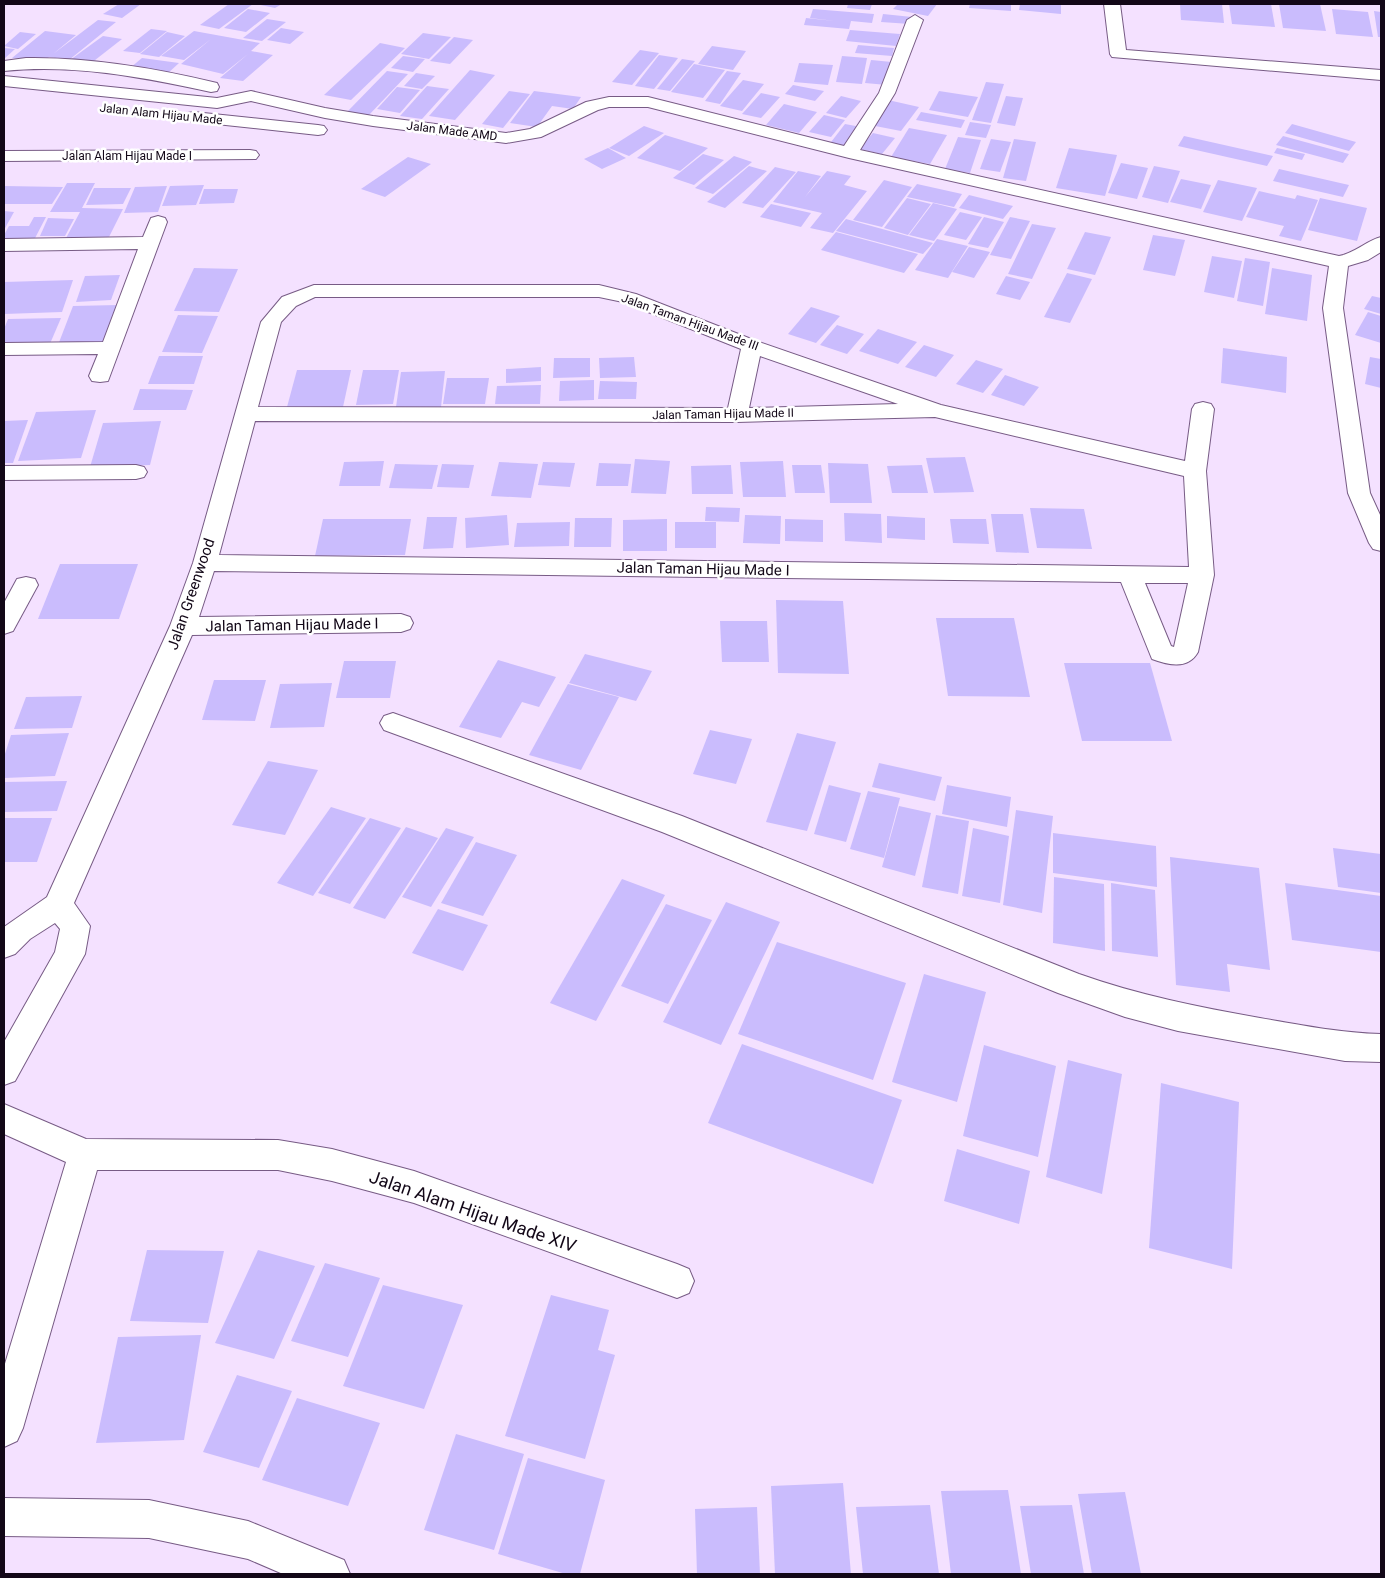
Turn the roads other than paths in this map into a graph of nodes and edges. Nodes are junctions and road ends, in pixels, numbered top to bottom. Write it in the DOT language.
graph roads {
  1 [pos="1112,4"];
  2 [pos="914,20"];
  3 [pos="4,66"];
  4 [pos="1381,75"];
  5 [pos="4,81"];
  6 [pos="251,96"];
  7 [pos="4,98"];
  8 [pos="318,130"];
  9 [pos="849,152"];
  10 [pos="250,155"];
  11 [pos="4,156"];
  12 [pos="158,222"];
  13 [pos="1381,242"];
  14 [pos="150,243"];
  15 [pos="4,245"];
  16 [pos="1339,262"];
  17 [pos="314,291"];
  18 [pos="752,346"];
  19 [pos="109,348"];
  20 [pos="4,349"];
  21 [pos="100,376"];
  22 [pos="1203,409"];
  23 [pos="935,410"];
  24 [pos="245,414"];
  25 [pos="737,415"];
  26 [pos="1194,471"];
  27 [pos="136,472"];
  28 [pos="4,474"];
  29 [pos="1381,543"];
  30 [pos="205,563"];
  31 [pos="1130,575"];
  32 [pos="1202,575"];
  33 [pos="26,585"];
  34 [pos="401,623"];
  35 [pos="4,625"];
  36 [pos="182,626"];
  37 [pos="393,722"];
  38 [pos="58,905"];
  39 [pos="4,945"];
  40 [pos="1381,1048"];
  41 [pos="4,1071"];
  42 [pos="4,1119"];
  43 [pos="85,1154"];
  44 [pos="677,1281"];
  45 [pos="4,1428"];
  46 [pos="4,1517"];
  47 [pos="330,1574"];
  1 -- 4 [label="street"];
  2 -- 9 [label="street"];
  3 -- 6 [label="street, Jalan Made AMD"];
  5 -- 6 [label="street, Jalan Made AMD"];
  6 -- 9 [label="street, Jalan Made AMD"];
  7 -- 8 [label="street, Jalan Alam Hijau Made"];
  9 -- 16 [label="street, Jalan Made AMD"];
  10 -- 11 [label="street, Jalan Alam Hijau Made I"];
  12 -- 14 [label="street"];
  13 -- 16 [label="street"];
  14 -- 15 [label="street"];
  14 -- 19 [label="street"];
  16 -- 29 [label="street"];
  17 -- 18 [label="street, Jalan Taman Hijau Made III"];
  17 -- 24 [label="street, Jalan Greenwood"];
  18 -- 23 [label="street, Jalan Taman Hijau Made III"];
  18 -- 25 [label="street"];
  19 -- 20 [label="street"];
  19 -- 21 [label="street"];
  22 -- 26 [label="street"];
  23 -- 25 [label="street, Jalan Taman Hijau Made II"];
  23 -- 26 [label="street, Jalan Taman Hijau Made II"];
  24 -- 25 [label="street, Jalan Taman Hijau Made II"];
  24 -- 30 [label="street, Jalan Greenwood"];
  26 -- 32 [label="street"];
  27 -- 28 [label="street"];
  30 -- 31 [label="street, Jalan Taman Hijau Made I"];
  30 -- 36 [label="street, Jalan Greenwood"];
  31 -- 32 [label="street, Jalan Taman Hijau Made I"];
  31 -- 32 [label="street"];
  33 -- 35 [label="street"];
  34 -- 36 [label="street, Jalan Taman Hijau Made I"];
  36 -- 38 [label="street, Jalan Greenwood"];
  37 -- 40 [label="street"];
  38 -- 39 [label="street"];
  38 -- 41 [label="street"];
  42 -- 43 [label="street"];
  43 -- 44 [label="street, Jalan Alam Hijau Made XIV"];
  43 -- 45 [label="street"];
  46 -- 47 [label="street"];
}
